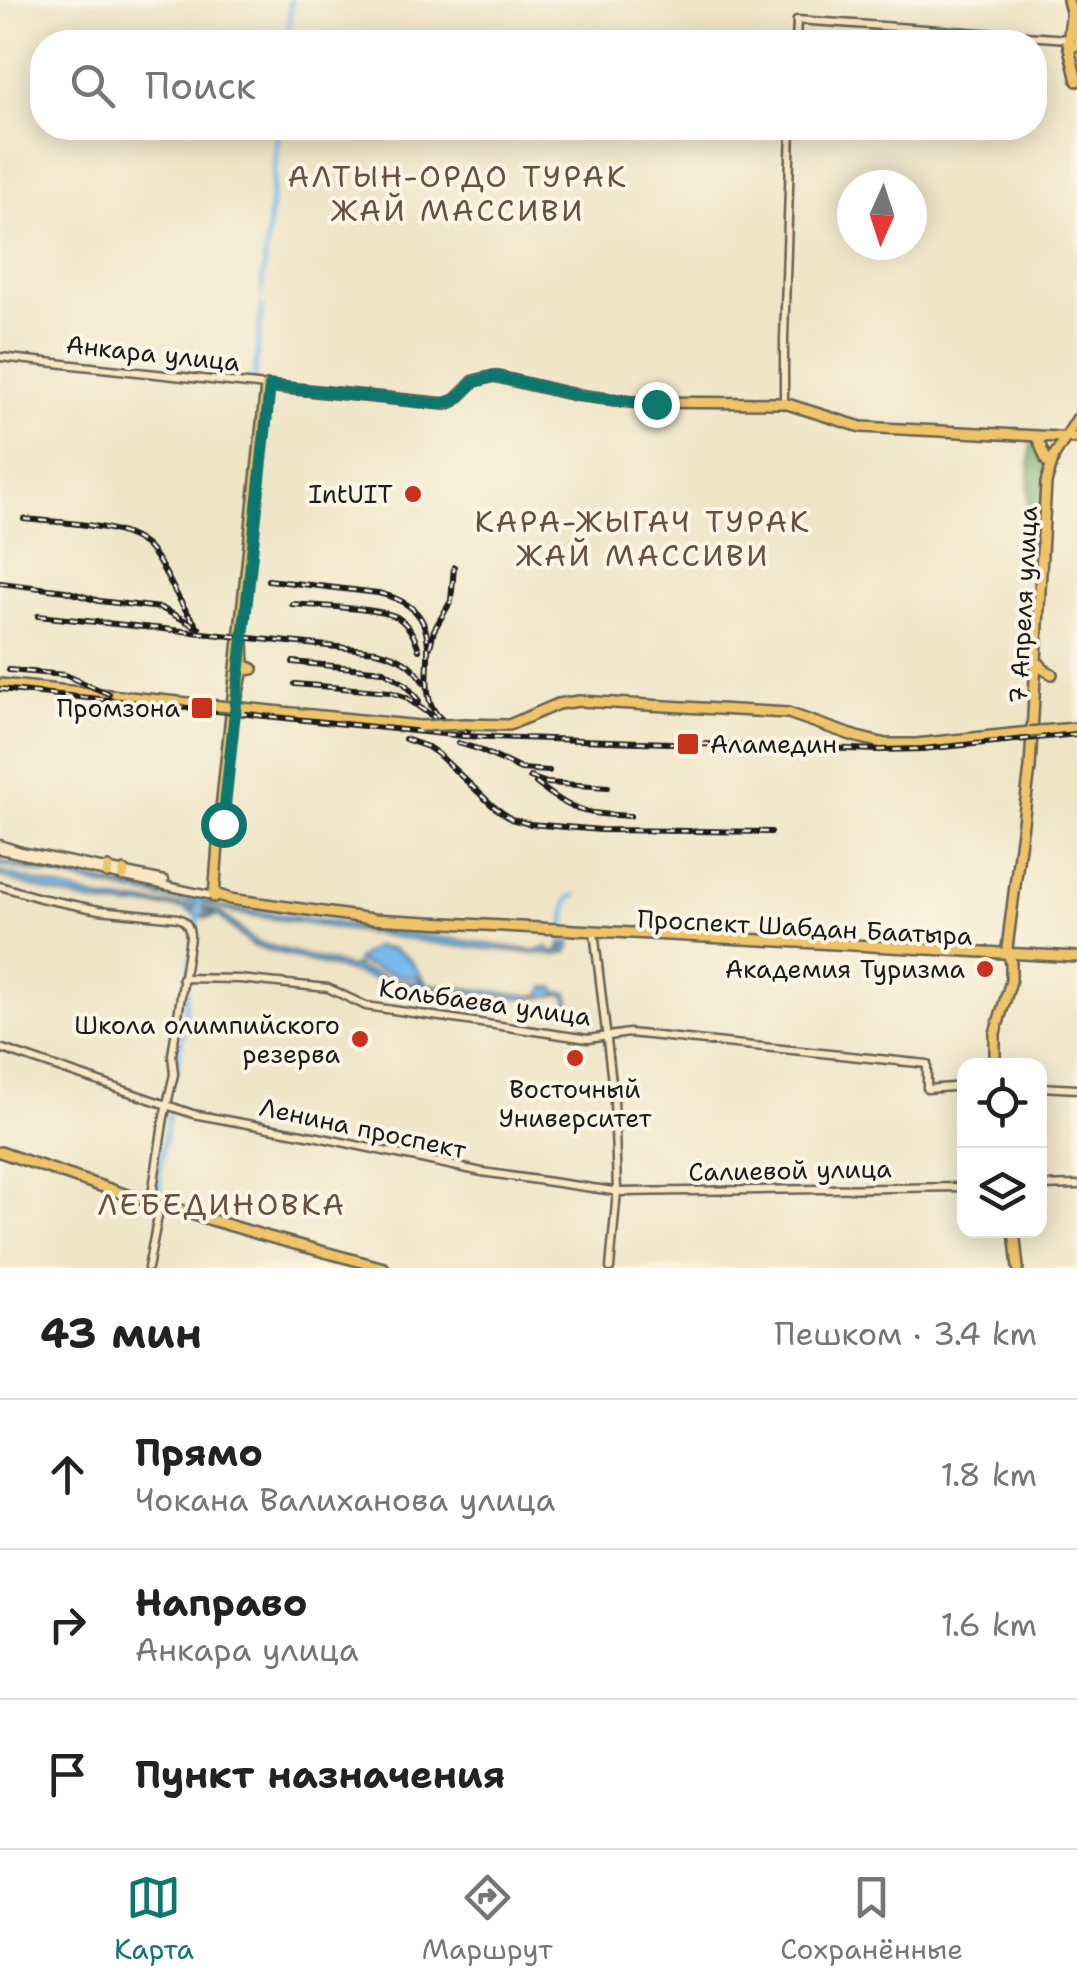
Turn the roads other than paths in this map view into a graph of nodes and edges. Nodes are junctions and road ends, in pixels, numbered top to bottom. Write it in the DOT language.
graph roads {
  1 [pos="1068,0"];
  2 [pos="797,30"];
  3 [pos="934,30"];
  4 [pos="1070,40"];
  5 [pos="1077,81"];
  6 [pos="791,140"];
  7 [pos="0,357"];
  8 [pos="268,386"];
  9 [pos="784,404"];
  10 [pos="1077,419"];
  11 [pos="1072,436"];
  12 [pos="1037,437"];
  13 [pos="1052,466"];
  14 [pos="241,639"];
  15 [pos="1042,671"];
  16 [pos="0,684"];
  17 [pos="237,705"];
  18 [pos="1077,728"];
  19 [pos="1026,789"];
  20 [pos="0,847"];
  21 [pos="0,886"];
  22 [pos="218,894"];
  23 [pos="594,934"];
  24 [pos="1012,956"];
  25 [pos="1077,959"];
  26 [pos="185,978"];
  27 [pos="606,1038"];
  28 [pos="0,1048"];
  29 [pos="997,1058"];
  30 [pos="997,1058"];
  31 [pos="957,1087"];
  32 [pos="1047,1088"];
  33 [pos="1077,1089"];
  34 [pos="167,1106"];
  35 [pos="0,1152"];
  36 [pos="1077,1185"];
  37 [pos="1047,1186"];
  38 [pos="957,1188"];
  39 [pos="617,1191"];
  40 [pos="154,1202"];
  41 [pos="1017,1238"];
  42 [pos="148,1268"];
  43 [pos="384,1268"];
  44 [pos="610,1268"];
  45 [pos="1019,1268"];
  1 -- 4 [label="main road"];
  2 -- 3 [label="main road"];
  4 -- 5 [label="main road"];
  6 -- 9 [label="main road"];
  7 -- 8 [label="main road, Анкара улица"];
  8 -- 9 [label="main road, Анкара улица"];
  8 -- 14 [label="main road"];
  9 -- 12 [label="main road, Анкара улица"];
  10 -- 11 [label="main road, 7 Апреля улица"];
  11 -- 12 [label="main road, Анкара улица"];
  11 -- 13 [label="main road, 7 Апреля улица"];
  12 -- 13 [label="main road"];
  13 -- 15 [label="main road, 7 Апреля улица"];
  14 -- 17 [label="main road"];
  14 -- 17 [label="main road"];
  15 -- 19 [label="main road, 7 Апреля улица"];
  15 -- 19 [label="main road, 7 Апреля улица"];
  16 -- 17 [label="main road, bridge"];
  17 -- 18 [label="main road, bridge"];
  17 -- 22 [label="main road"];
  19 -- 24 [label="main road"];
  20 -- 22 [label="main road"];
  21 -- 26 [label="main road"];
  22 -- 23 [label="main road, Проспект Шабдан Баатыра"];
  23 -- 24 [label="main road, Проспект Шабдан Баатыра"];
  23 -- 27 [label="main road"];
  24 -- 25 [label="main road, Проспект Шабдан Баатыра"];
  24 -- 29 [label="main road"];
  24 -- 30 [label="main road"];
  26 -- 27 [label="main road, Кольбаева улица"];
  26 -- 34 [label="main road"];
  27 -- 31 [label="main road, Кольбаева улица"];
  27 -- 39 [label="main road"];
  28 -- 34 [label="main road, Ленина проспект"];
  32 -- 33 [label="main road"];
  34 -- 39 [label="main road, Ленина проспект"];
  34 -- 40 [label="main road"];
  35 -- 40 [label="main road"];
  36 -- 37 [label="main road"];
  38 -- 39 [label="main road, Салиевой улица"];
  39 -- 44 [label="main road"];
  40 -- 42 [label="main road"];
  40 -- 43 [label="main road"];
  41 -- 45 [label="main road"];
}
